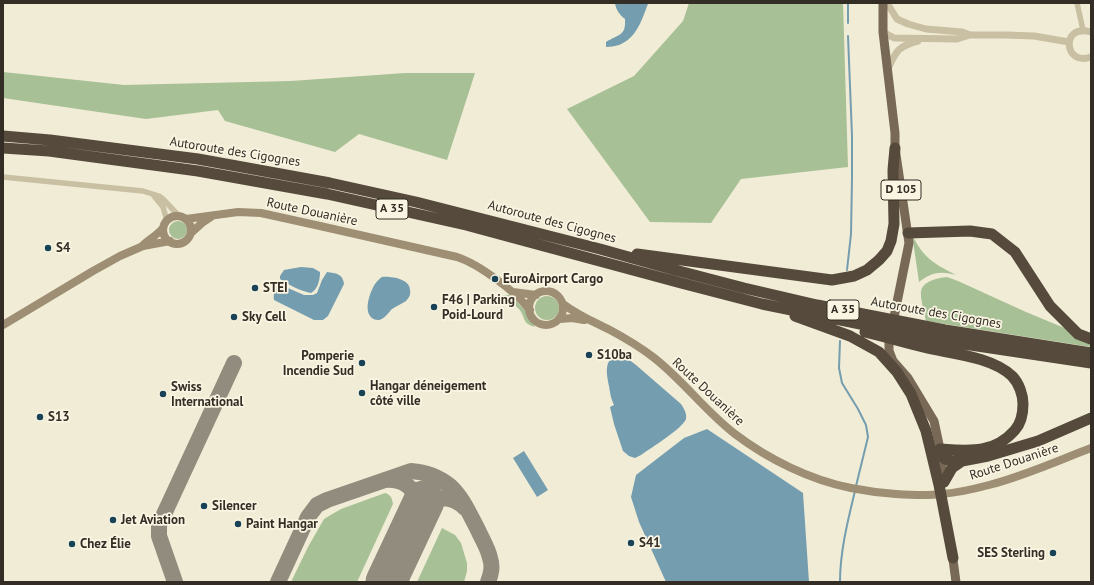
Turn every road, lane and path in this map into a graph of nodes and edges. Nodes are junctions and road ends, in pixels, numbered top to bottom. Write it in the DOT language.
graph roads {
  1 [pos="883,3"];
  2 [pos="887,3"];
  3 [pos="1077,3"];
  4 [pos="1083,30"];
  5 [pos="883,32"];
  6 [pos="1091,32"];
  7 [pos="970,35"];
  8 [pos="926,39"];
  9 [pos="1069,42"];
  10 [pos="1091,57"];
  11 [pos="887,71"];
  12 [pos="3,136"];
  13 [pos="3,148"];
  14 [pos="895,148"];
  15 [pos="3,177"];
  16 [pos="154,195"];
  17 [pos="214,216"];
  18 [pos="183,218"];
  19 [pos="165,225"];
  20 [pos="191,233"];
  21 [pos="908,238"];
  22 [pos="170,241"];
  23 [pos="143,246"];
  24 [pos="600,248"];
  25 [pos="513,292"];
  26 [pos="536,295"];
  27 [pos="563,304"];
  28 [pos="762,304"];
  29 [pos="530,310"];
  30 [pos="560,319"];
  31 [pos="590,321"];
  32 [pos="3,325"];
  33 [pos="1091,339"];
  34 [pos="1091,353"];
  35 [pos="1091,364"];
  36 [pos="1091,418"];
  37 [pos="1091,448"];
  38 [pos="940,452"];
  39 [pos="962,461"];
  40 [pos="942,485"];
  41 [pos="953,558"];
  42 [pos="956,582"];
  1 -- 5 [label="main road, D 105"];
  2 -- 7 [label="street"];
  3 -- 4 [label="street"];
  4 -- 6 [label="street"];
  4 -- 9 [label="street"];
  5 -- 8 [label="street"];
  5 -- 11 [label="main road, D 105"];
  7 -- 8 [label="street"];
  7 -- 9 [label="street"];
  8 -- 11 [label="street"];
  9 -- 10 [label="street"];
  11 -- 14 [label="main road, D 105"];
  12 -- 24 [label="highway, Autoroute des Cigognes / A 35"];
  13 -- 28 [label="highway, Autoroute des Cigognes / A 35"];
  14 -- 21 [label="main road, D 105"];
  14 -- 24 [label="highway"];
  15 -- 16 [label="street"];
  16 -- 18 [label="street"];
  16 -- 19 [label="street"];
  17 -- 18 [label="main road, Route Douanière"];
  17 -- 20 [label="main road, Route Douanière"];
  17 -- 25 [label="main road, Route Douanière"];
  18 -- 19 [label="main road"];
  18 -- 20 [label="main road"];
  19 -- 22 [label="main road"];
  19 -- 23 [label="main road"];
  20 -- 22 [label="main road"];
  21 -- 33 [label="highway"];
  21 -- 38 [label="main road"];
  22 -- 23 [label="main road"];
  23 -- 32 [label="main road"];
  24 -- 34 [label="highway, Autoroute des Cigognes / A 35"];
  25 -- 26 [label="main road, Route Douanière"];
  25 -- 29 [label="main road, Route Douanière"];
  26 -- 27 [label="main road"];
  26 -- 29 [label="main road"];
  27 -- 30 [label="main road"];
  27 -- 31 [label="main road, Route Douanière"];
  28 -- 35 [label="highway, Autoroute des Cigognes / A 35"];
  28 -- 38 [label="highway"];
  28 -- 40 [label="highway"];
  29 -- 30 [label="main road"];
  30 -- 31 [label="main road, Route Douanière"];
  31 -- 37 [label="main road, Route Douanière"];
  36 -- 39 [label="highway"];
  38 -- 39 [label="highway"];
  38 -- 40 [label="main road"];
  39 -- 40 [label="highway"];
  40 -- 41 [label="main road"];
  40 -- 41 [label="highway"];
  41 -- 42 [label="main road"];
}
